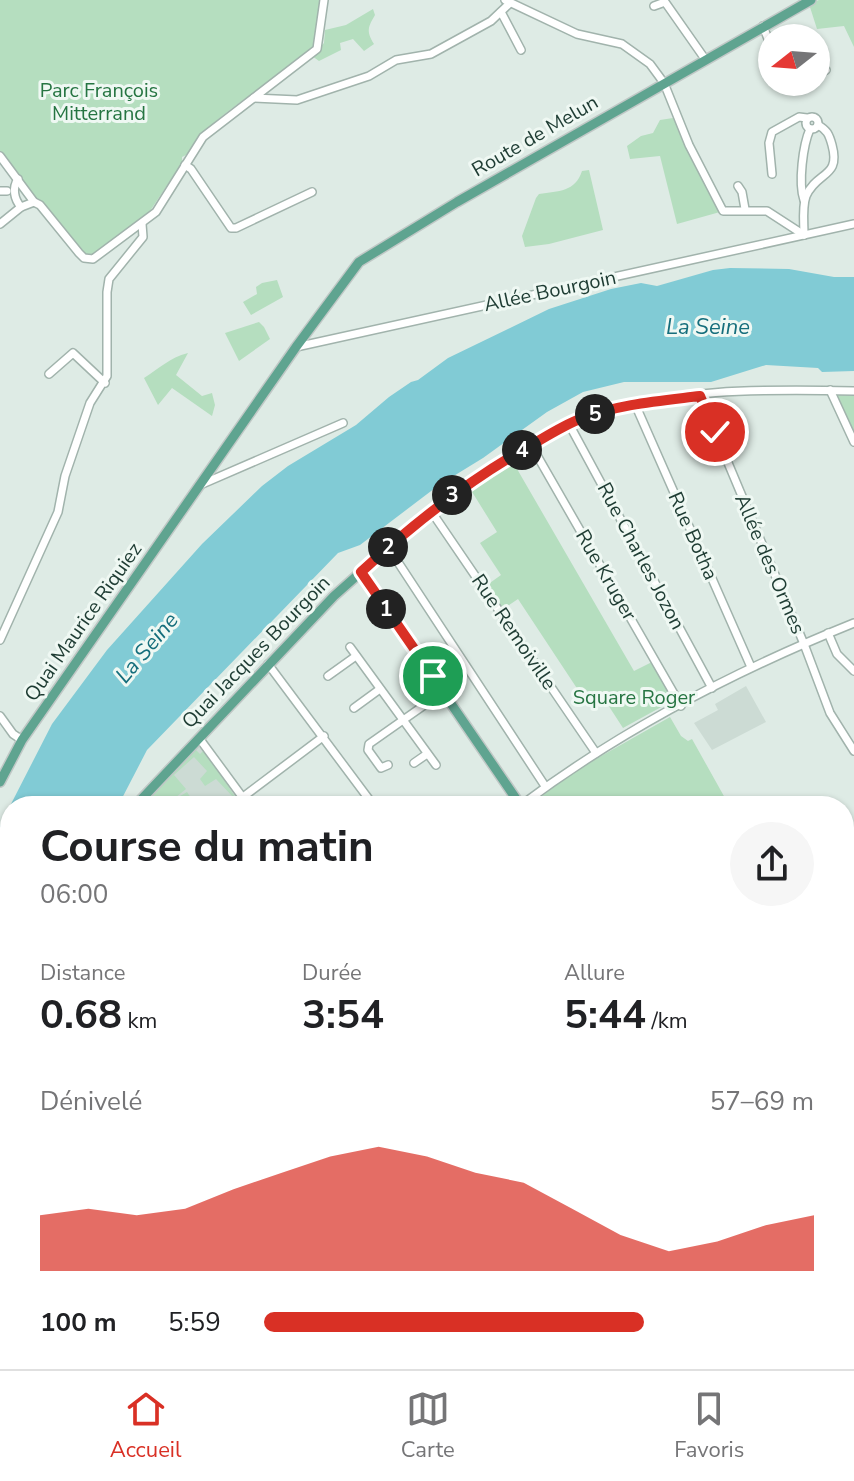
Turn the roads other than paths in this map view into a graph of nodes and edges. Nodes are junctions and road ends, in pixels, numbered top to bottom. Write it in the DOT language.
graph roads {
  1 [pos="324,0"];
  2 [pos="811,0"];
  3 [pos="507,2"];
  4 [pos="654,6"];
  5 [pos="501,12"];
  6 [pos="767,24"];
  7 [pos="758,29"];
  8 [pos="521,50"];
  9 [pos="705,59"];
  10 [pos="664,83"];
  11 [pos="254,98"];
  12 [pos="814,127"];
  13 [pos="0,156"];
  14 [pos="185,165"];
  15 [pos="772,174"];
  16 [pos="802,177"];
  17 [pos="18,179"];
  18 [pos="814,182"];
  19 [pos="738,186"];
  20 [pos="312,192"];
  21 [pos="804,200"];
  22 [pos="34,202"];
  23 [pos="21,207"];
  24 [pos="745,209"];
  25 [pos="0,224"];
  26 [pos="854,224"];
  27 [pos="139,226"];
  28 [pos="804,235"];
  29 [pos="296,347"];
  30 [pos="49,374"];
  31 [pos="105,383"];
  32 [pos="830,390"];
  33 [pos="854,391"];
  34 [pos="700,396"];
  35 [pos="635,404"];
  36 [pos="343,423"];
  37 [pos="569,424"];
  38 [pos="854,442"];
  39 [pos="531,445"];
  40 [pos="200,485"];
  41 [pos="431,511"];
  42 [pos="388,547"];
  43 [pos="361,572"];
  44 [pos="854,623"];
  45 [pos="828,633"];
  46 [pos="0,640"];
  47 [pos="804,644"];
  48 [pos="350,647"];
  49 [pos="356,656"];
  50 [pos="460,658"];
  51 [pos="268,664"];
  52 [pos="751,667"];
  53 [pos="854,671"];
  54 [pos="328,676"];
  55 [pos="433,676"];
  56 [pos="712,688"];
  57 [pos="380,689"];
  58 [pos="443,692"];
  59 [pos="681,706"];
  60 [pos="354,708"];
  61 [pos="0,716"];
  62 [pos="402,721"];
  63 [pos="324,736"];
  64 [pos="199,738"];
  65 [pos="22,740"];
  66 [pos="854,751"];
  67 [pos="596,753"];
  68 [pos="427,754"];
  69 [pos="414,763"];
  70 [pos="388,765"];
  71 [pos="436,765"];
  72 [pos="0,782"];
  73 [pos="545,786"];
  74 [pos="144,796"];
  75 [pos="242,796"];
  76 [pos="244,796"];
  77 [pos="367,796"];
  78 [pos="514,796"];
  79 [pos="532,796"];
  1 -- 11 [label="street"];
  2 -- 6 [label="main road, Route de Melun"];
  3 -- 5 [label="street"];
  3 -- 10 [label="street"];
  4 -- 9 [label="street"];
  5 -- 8 [label="street"];
  5 -- 11 [label="street"];
  7 -- 9 [label="main road, Route de Melun"];
  9 -- 10 [label="main road, Route de Melun"];
  10 -- 24 [label="street"];
  10 -- 29 [label="main road, Route de Melun"];
  11 -- 14 [label="street"];
  12 -- 15 [label="street"];
  12 -- 16 [label="street"];
  12 -- 18 [label="street"];
  13 -- 17 [label="street"];
  14 -- 20 [label="street"];
  14 -- 27 [label="street"];
  16 -- 18 [label="street"];
  16 -- 21 [label="street"];
  17 -- 22 [label="street"];
  17 -- 23 [label="street"];
  18 -- 21 [label="street"];
  19 -- 24 [label="street"];
  21 -- 28 [label="street"];
  22 -- 23 [label="street"];
  22 -- 27 [label="street"];
  23 -- 25 [label="street"];
  24 -- 28 [label="street"];
  26 -- 28 [label="street, Allée Bourgoin"];
  27 -- 31 [label="street"];
  28 -- 29 [label="street, Allée Bourgoin"];
  29 -- 40 [label="main road, Quai Maurice Riquiez"];
  30 -- 31 [label="street"];
  31 -- 46 [label="street"];
  32 -- 33 [label="street, Quai Jacques Bourgoin"];
  32 -- 34 [label="street, Quai Jacques Bourgoin"];
  32 -- 38 [label="street"];
  34 -- 35 [label="street, Quai Jacques Bourgoin"];
  34 -- 47 [label="street, Allée des Ormes"];
  35 -- 37 [label="street, Quai Jacques Bourgoin"];
  35 -- 52 [label="street, Rue Botha"];
  36 -- 40 [label="street"];
  37 -- 39 [label="street, Quai Jacques Bourgoin"];
  37 -- 56 [label="street, Rue Charles Jozon"];
  39 -- 41 [label="street, Quai Jacques Bourgoin"];
  39 -- 59 [label="street, Rue Kruger"];
  40 -- 65 [label="main road, Quai Maurice Riquiez"];
  41 -- 42 [label="street, Quai Jacques Bourgoin"];
  41 -- 67 [label="street, Rue Remoiville"];
  42 -- 43 [label="street, Quai Jacques Bourgoin"];
  42 -- 50 [label="street"];
  43 -- 51 [label="main road, Quai Jacques Bourgoin"];
  43 -- 55 [label="main road"];
  44 -- 45 [label="street"];
  45 -- 47 [label="street"];
  45 -- 53 [label="street"];
  47 -- 52 [label="street"];
  47 -- 66 [label="street, Allée des Ormes"];
  48 -- 49 [label="street"];
  49 -- 54 [label="street"];
  49 -- 57 [label="street"];
  50 -- 55 [label="street"];
  50 -- 73 [label="street"];
  51 -- 63 [label="street"];
  51 -- 64 [label="main road, Quai Jacques Bourgoin"];
  52 -- 56 [label="street"];
  55 -- 58 [label="main road"];
  56 -- 59 [label="street"];
  57 -- 60 [label="street"];
  57 -- 62 [label="street"];
  58 -- 62 [label="street"];
  58 -- 78 [label="main road"];
  59 -- 67 [label="street"];
  61 -- 65 [label="street"];
  62 -- 68 [label="street"];
  62 -- 70 [label="street"];
  63 -- 76 [label="street"];
  63 -- 77 [label="street"];
  64 -- 74 [label="main road, Quai Jacques Bourgoin"];
  64 -- 75 [label="street"];
  65 -- 72 [label="main road, Quai Maurice Riquiez"];
  67 -- 73 [label="street"];
  68 -- 69 [label="street"];
  68 -- 71 [label="street"];
  73 -- 79 [label="street"];
}
